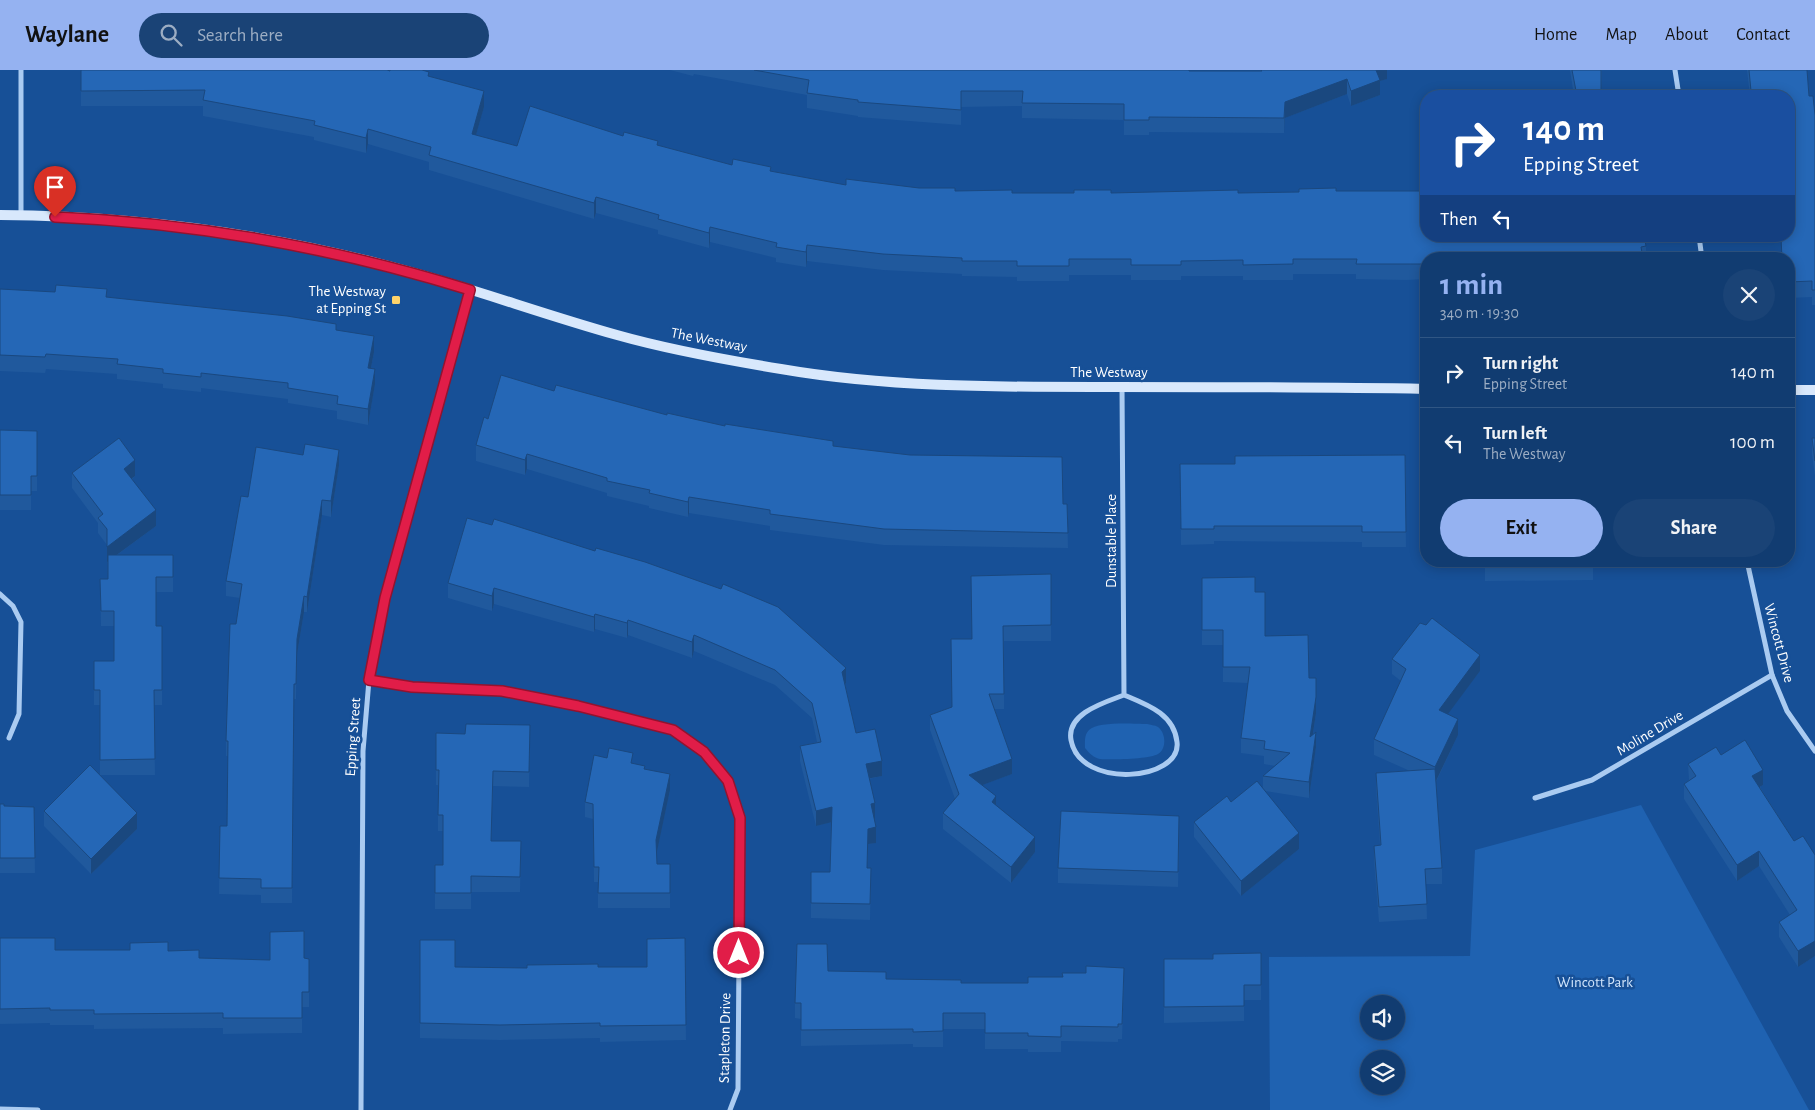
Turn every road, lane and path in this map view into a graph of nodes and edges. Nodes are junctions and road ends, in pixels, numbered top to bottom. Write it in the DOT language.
graph roads {
  1 [pos="21,70"];
  2 [pos="1675,70"];
  3 [pos="1678,90"];
  4 [pos="0,215"];
  5 [pos="21,215"];
  6 [pos="470,290"];
  7 [pos="1122,387"];
  8 [pos="1420,389"];
  9 [pos="1795,390"];
  10 [pos="1815,390"];
  11 [pos="1748,567"];
  12 [pos="0,594"];
  13 [pos="1772,675"];
  14 [pos="369,680"];
  15 [pos="1124,695"];
  16 [pos="9,738"];
  17 [pos="1815,751"];
  18 [pos="1535,798"];
  19 [pos="0,1109"];
  20 [pos="38,1110"];
  21 [pos="361,1110"];
  22 [pos="730,1110"];
  1 -- 5 [label="street"];
  2 -- 3 [label="street"];
  4 -- 5 [label="main road, The Westway"];
  5 -- 6 [label="main road, The Westway"];
  6 -- 7 [label="main road, The Westway"];
  6 -- 14 [label="street, Epping Street"];
  7 -- 8 [label="main road, The Westway"];
  7 -- 15 [label="street, Dunstable Place"];
  9 -- 10 [label="main road"];
  11 -- 13 [label="street, Wincott Drive"];
  12 -- 16 [label="street"];
  13 -- 17 [label="street, Wincott Drive"];
  13 -- 18 [label="street, Moline Drive"];
  14 -- 21 [label="street, Epping Street"];
  14 -- 22 [label="street, Stapleton Drive"];
  15 -- 15 [label="street"];
  19 -- 20 [label="street"];
}
